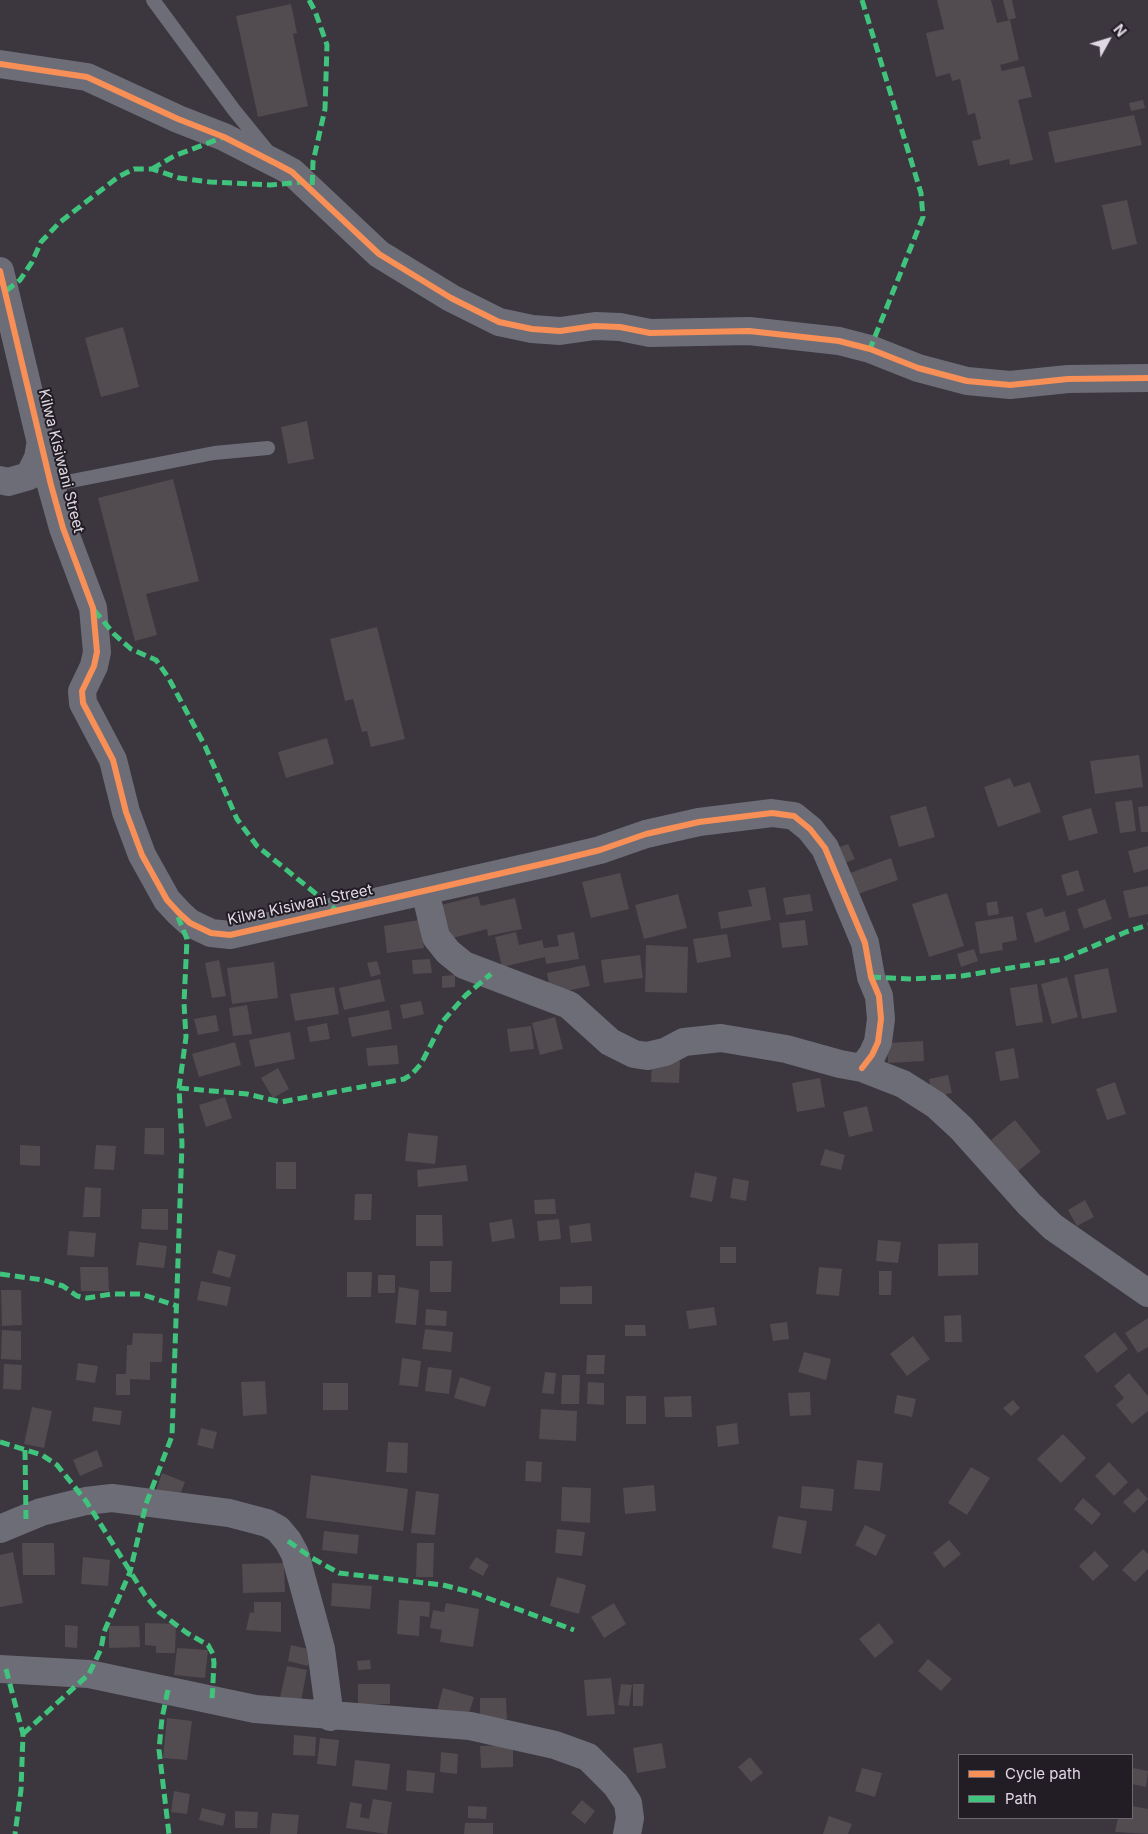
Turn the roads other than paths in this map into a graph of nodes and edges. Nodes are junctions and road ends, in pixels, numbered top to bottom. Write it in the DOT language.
graph roads {
  1 [pos="153,0"];
  2 [pos="0,64"];
  3 [pos="279,165"];
  4 [pos="0,271"];
  5 [pos="1148,378"];
  6 [pos="268,448"];
  7 [pos="0,480"];
  8 [pos="40,480"];
  9 [pos="424,891"];
  10 [pos="862,1068"];
  11 [pos="1148,1293"];
  12 [pos="0,1529"];
  13 [pos="0,1668"];
  14 [pos="330,1717"];
  15 [pos="627,1834"];
  1 -- 3 [label="lane"];
  2 -- 3 [label="street"];
  3 -- 5 [label="street"];
  4 -- 8 [label="street, Kilwa Kisiwani Street"];
  6 -- 8 [label="lane"];
  7 -- 8 [label="street"];
  8 -- 9 [label="street, Kilwa Kisiwani Street"];
  9 -- 10 [label="street"];
  9 -- 10 [label="street, Kilwa Kisiwani Street"];
  10 -- 11 [label="street"];
  12 -- 14 [label="street"];
  13 -- 14 [label="street"];
  14 -- 15 [label="street"];
}
